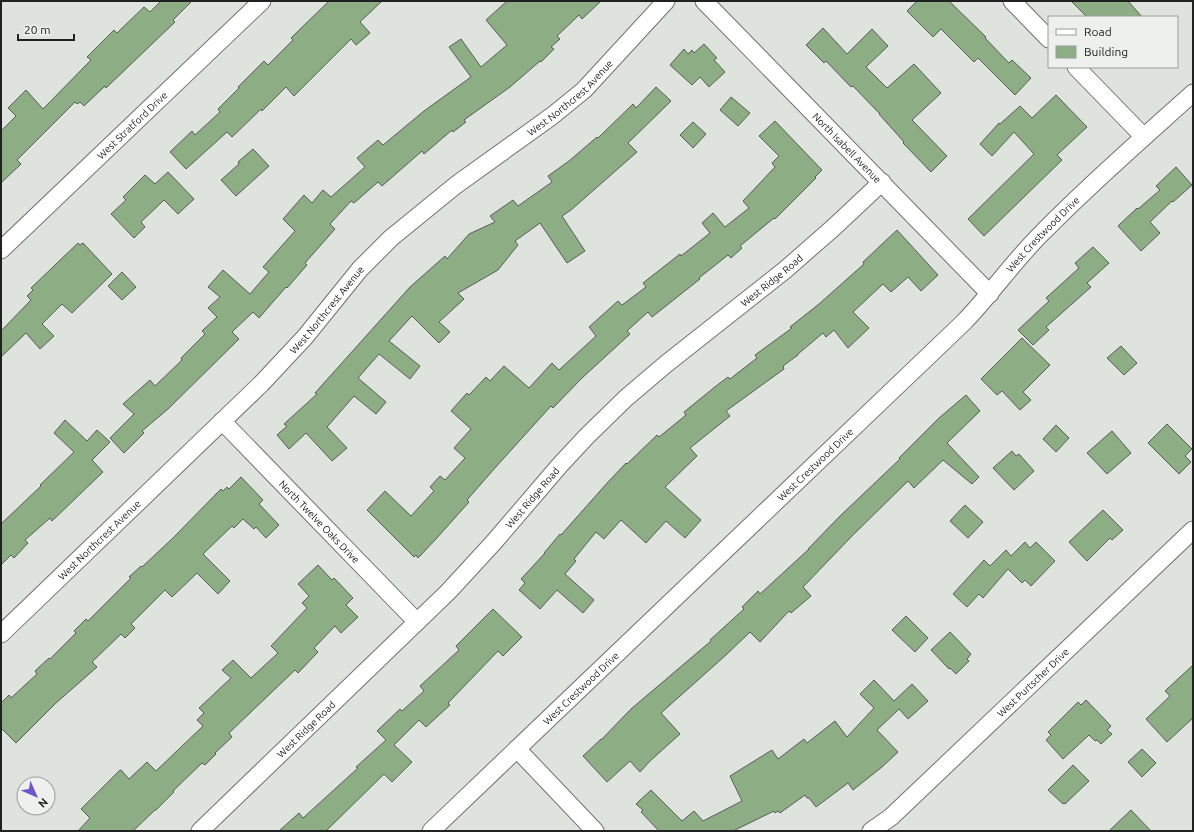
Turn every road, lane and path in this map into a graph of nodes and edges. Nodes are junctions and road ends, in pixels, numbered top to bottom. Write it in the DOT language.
graph roads {
  1 [pos="262,1"];
  2 [pos="666,1"];
  3 [pos="704,1"];
  4 [pos="1012,1"];
  5 [pos="1048,38"];
  6 [pos="1077,68"];
  7 [pos="1193,93"];
  8 [pos="1144,137"];
  9 [pos="882,182"];
  10 [pos="1,250"];
  11 [pos="990,294"];
  12 [pos="222,421"];
  13 [pos="1193,530"];
  14 [pos="417,622"];
  15 [pos="1,634"];
  16 [pos="517,749"];
  17 [pos="200,831"];
  18 [pos="431,831"];
  19 [pos="595,831"];
  20 [pos="871,831"];
  1 -- 10 [label="street, West Stratford Drive"];
  2 -- 12 [label="street, West Northcrest Avenue"];
  3 -- 9 [label="street, North Isabell Avenue"];
  4 -- 5 [label="street"];
  6 -- 8 [label="street"];
  7 -- 8 [label="street, West Crestwood Drive"];
  8 -- 11 [label="street, West Crestwood Drive"];
  9 -- 11 [label="street, North Isabell Avenue"];
  9 -- 14 [label="street, West Ridge Road"];
  11 -- 16 [label="street, West Crestwood Drive"];
  12 -- 14 [label="street, North Twelve Oaks Drive"];
  12 -- 15 [label="street, West Northcrest Avenue"];
  13 -- 20 [label="street, West Purtscher Drive"];
  14 -- 17 [label="street, West Ridge Road"];
  16 -- 18 [label="street, West Crestwood Drive"];
  16 -- 19 [label="street"];
}
